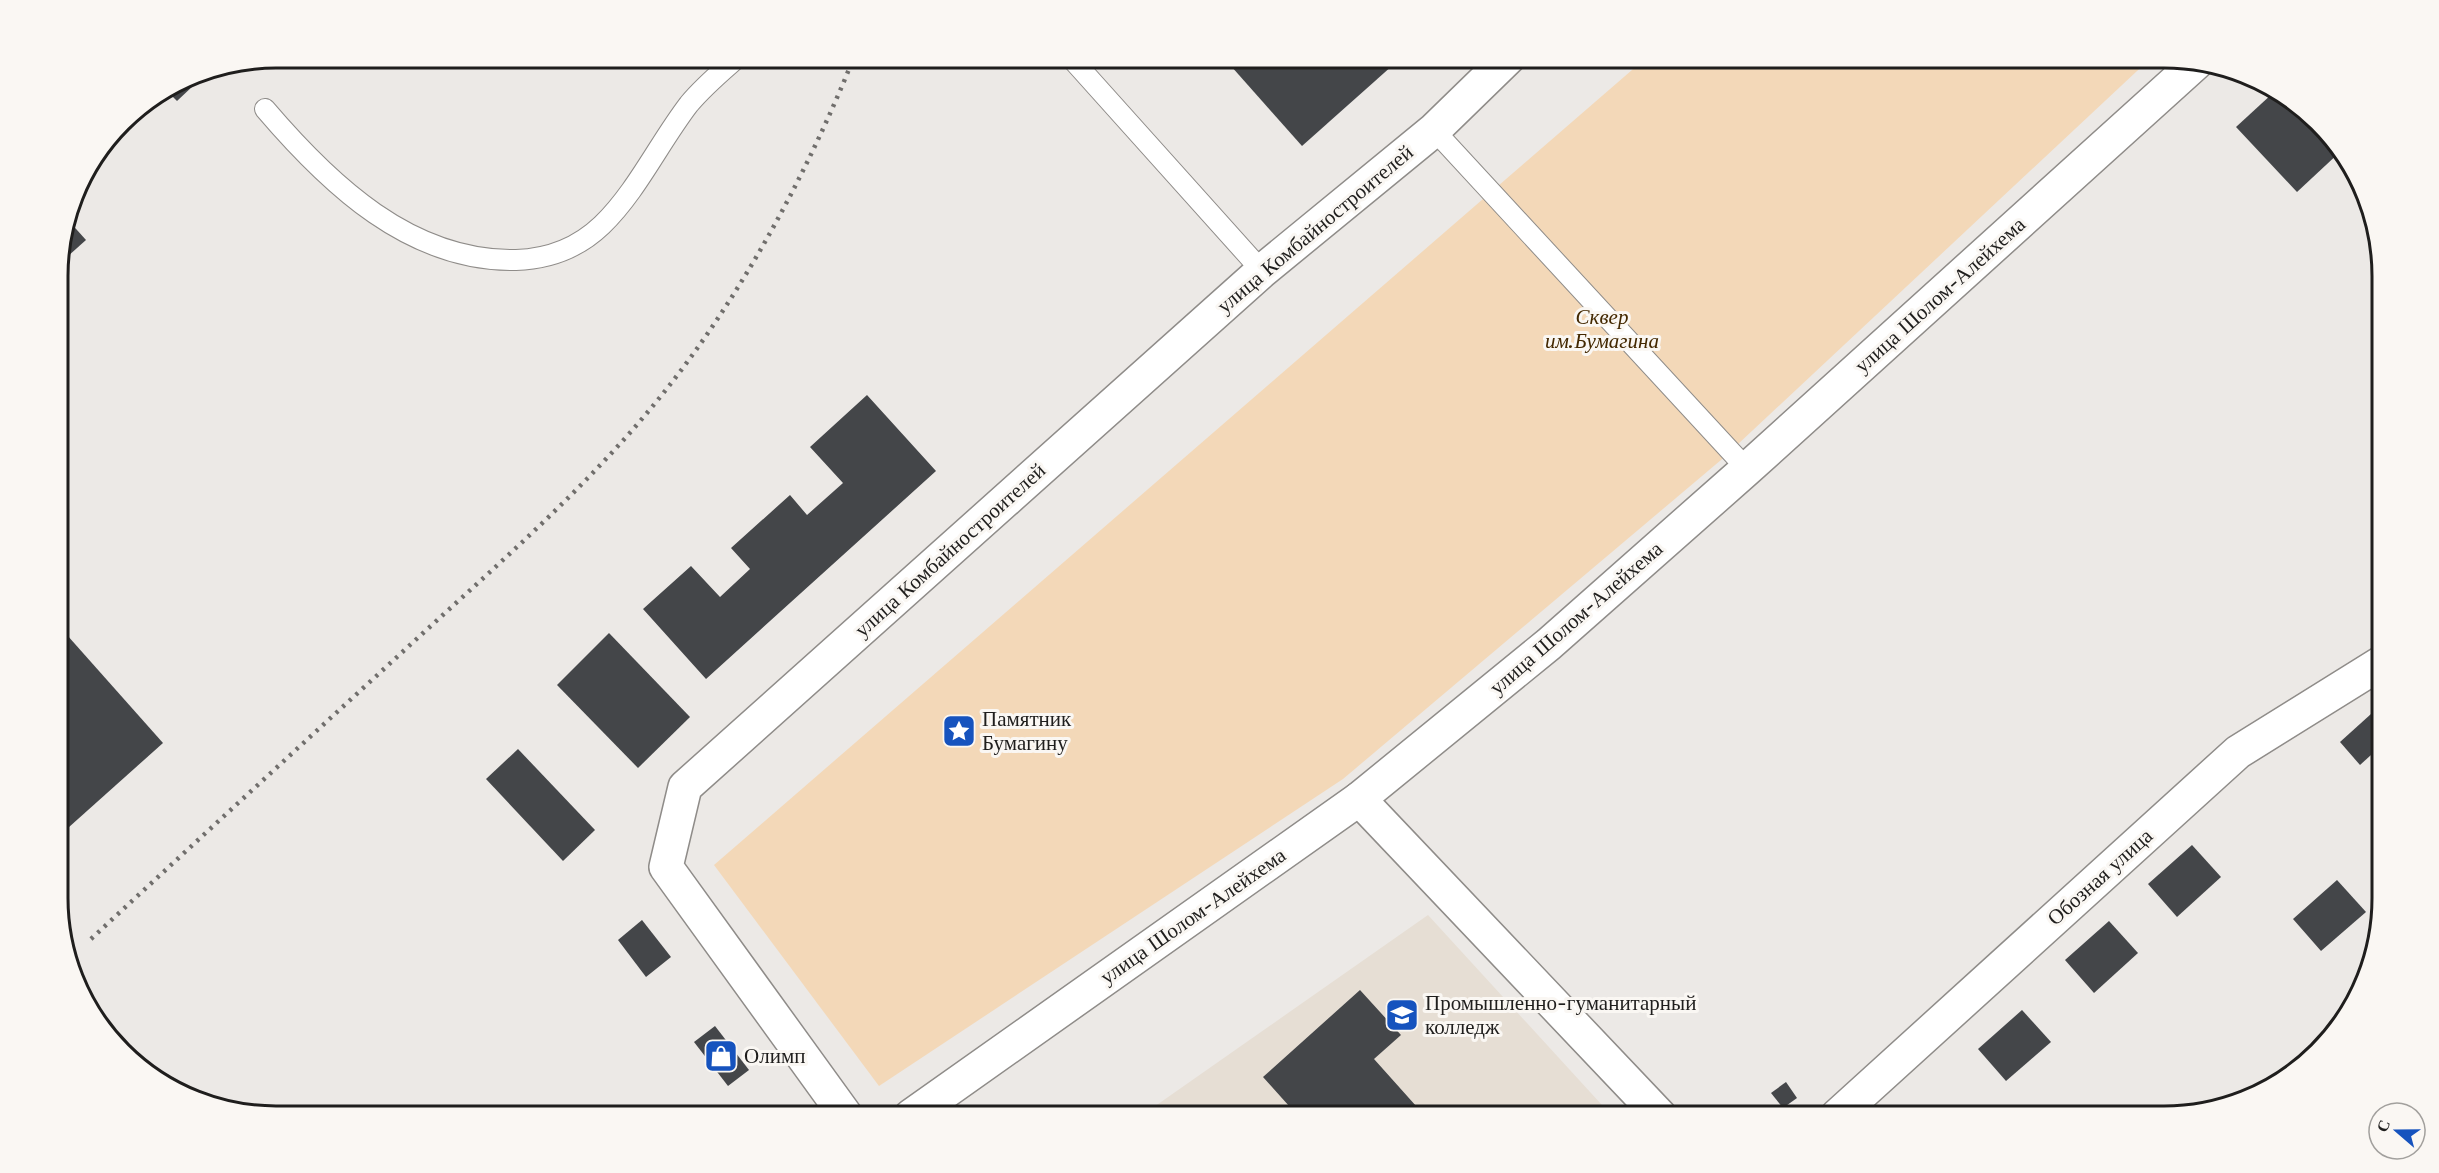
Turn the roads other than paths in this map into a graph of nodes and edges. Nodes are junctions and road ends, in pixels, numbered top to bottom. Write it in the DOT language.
graph roads {
  1 [pos="725,68"];
  2 [pos="1080,68"];
  3 [pos="1498,68"];
  4 [pos="2189,69"];
  5 [pos="265,109"];
  6 [pos="1434,130"];
  7 [pos="1262,271"];
  8 [pos="1747,469"];
  9 [pos="2372,669"];
  10 [pos="1359,799"];
  11 [pos="1650,1105"];
  12 [pos="1849,1105"];
  13 [pos="839,1106"];
  14 [pos="926,1106"];
  1 -- 5 [label="lane"];
  2 -- 7 [label="lane"];
  3 -- 6 [label="street, улица Комбайностроителей"];
  4 -- 8 [label="street, улица Шолом-Алейхема"];
  6 -- 7 [label="street, улица Комбайностроителей"];
  6 -- 8 [label="lane"];
  7 -- 13 [label="street, улица Комбайностроителей"];
  8 -- 10 [label="street, улица Шолом-Алейхема"];
  9 -- 12 [label="street, Обозная улица"];
  10 -- 11 [label="street"];
  10 -- 14 [label="street, улица Шолом-Алейхема"];
}
